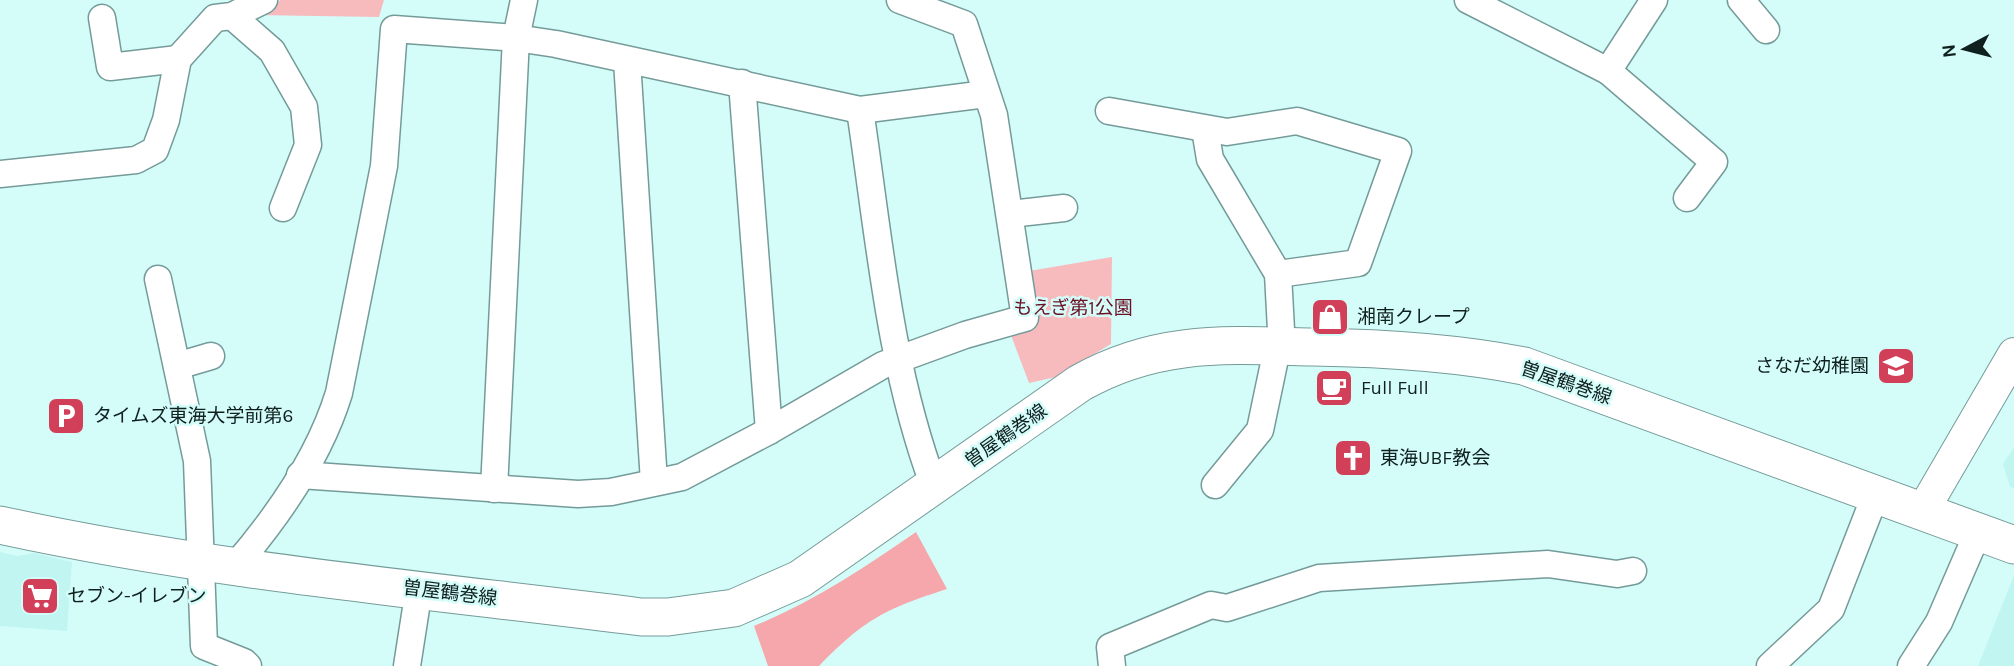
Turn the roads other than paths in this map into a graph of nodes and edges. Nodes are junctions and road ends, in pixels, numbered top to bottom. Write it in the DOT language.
graph roads {
  1 [pos="264,0"];
  2 [pos="524,0"];
  3 [pos="900,0"];
  4 [pos="1468,0"];
  5 [pos="1654,0"];
  6 [pos="1741,0"];
  7 [pos="221,11"];
  8 [pos="102,18"];
  9 [pos="1766,30"];
  10 [pos="516,38"];
  11 [pos="178,59"];
  12 [pos="627,61"];
  13 [pos="1608,71"];
  14 [pos="742,83"];
  15 [pos="986,94"];
  16 [pos="860,110"];
  17 [pos="1109,111"];
  18 [pos="1205,129"];
  19 [pos="0,174"];
  20 [pos="1686,198"];
  21 [pos="283,208"];
  22 [pos="1064,208"];
  23 [pos="1011,214"];
  24 [pos="1278,274"];
  25 [pos="159,279"];
  26 [pos="1277,346"];
  27 [pos="2014,354"];
  28 [pos="211,356"];
  29 [pos="898,359"];
  30 [pos="177,366"];
  31 [pos="769,431"];
  32 [pos="300,475"];
  33 [pos="654,482"];
  34 [pos="1215,485"];
  35 [pos="934,486"];
  36 [pos="494,489"];
  37 [pos="1875,496"];
  38 [pos="1922,512"];
  39 [pos="0,525"];
  40 [pos="1978,532"];
  41 [pos="2014,545"];
  42 [pos="201,561"];
  43 [pos="236,565"];
  44 [pos="1633,571"];
  45 [pos="419,589"];
  46 [pos="247,666"];
  47 [pos="407,666"];
  48 [pos="1112,666"];
  49 [pos="1770,666"];
  50 [pos="1911,666"];
  1 -- 7 [label="street"];
  2 -- 10 [label="street"];
  3 -- 15 [label="street"];
  4 -- 13 [label="street"];
  5 -- 13 [label="street"];
  6 -- 9 [label="street"];
  7 -- 11 [label="street"];
  7 -- 21 [label="street"];
  8 -- 11 [label="street"];
  10 -- 12 [label="street"];
  10 -- 32 [label="street"];
  10 -- 36 [label="street"];
  11 -- 19 [label="street"];
  12 -- 14 [label="street"];
  12 -- 33 [label="street"];
  13 -- 20 [label="street"];
  14 -- 16 [label="street"];
  14 -- 31 [label="street"];
  15 -- 16 [label="street"];
  15 -- 23 [label="street"];
  16 -- 29 [label="street"];
  17 -- 18 [label="street"];
  18 -- 24 [label="street"];
  18 -- 24 [label="street"];
  22 -- 23 [label="street"];
  23 -- 29 [label="street"];
  24 -- 26 [label="street"];
  25 -- 30 [label="street"];
  26 -- 34 [label="street"];
  26 -- 35 [label="main road, 曽屋鶴巻線"];
  26 -- 37 [label="main road, 曽屋鶴巻線"];
  27 -- 38 [label="street"];
  28 -- 30 [label="street"];
  29 -- 31 [label="street"];
  29 -- 35 [label="street"];
  30 -- 42 [label="street"];
  31 -- 33 [label="street"];
  32 -- 36 [label="street"];
  32 -- 43 [label="street"];
  33 -- 36 [label="street"];
  35 -- 45 [label="main road, 曽屋鶴巻線"];
  37 -- 38 [label="main road, 曽屋鶴巻線"];
  37 -- 49 [label="street"];
  38 -- 40 [label="main road, 曽屋鶴巻線"];
  39 -- 42 [label="main road, 曽屋鶴巻線"];
  40 -- 41 [label="main road, 曽屋鶴巻線"];
  40 -- 50 [label="street"];
  42 -- 43 [label="main road, 曽屋鶴巻線"];
  42 -- 46 [label="street"];
  43 -- 45 [label="main road, 曽屋鶴巻線"];
  44 -- 48 [label="street"];
  45 -- 47 [label="street"];
}
